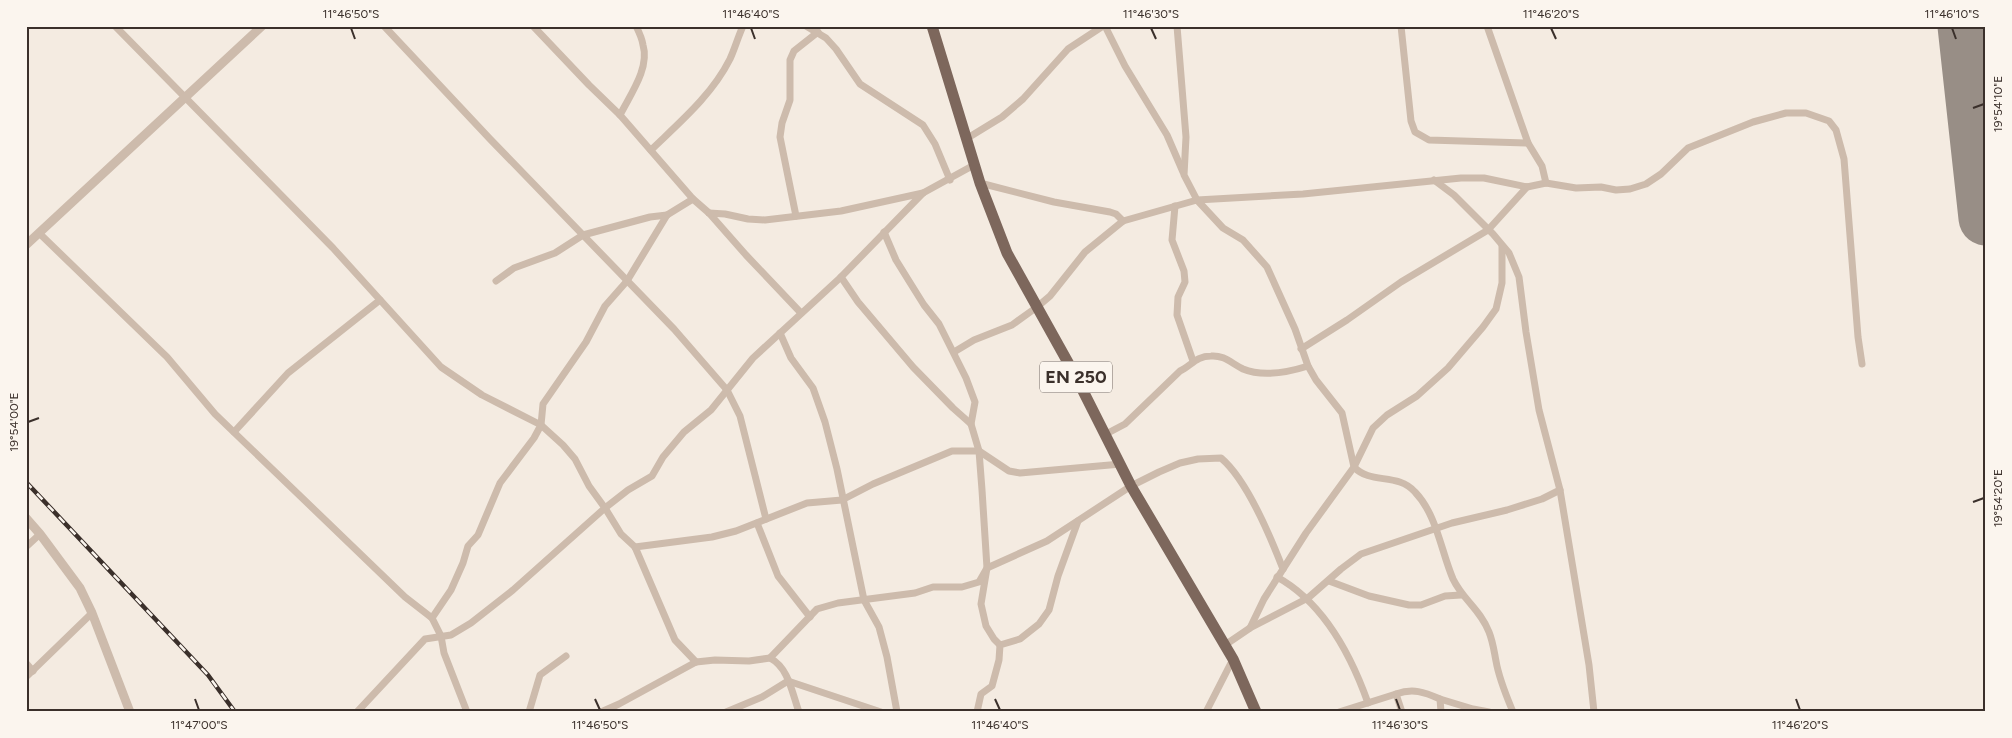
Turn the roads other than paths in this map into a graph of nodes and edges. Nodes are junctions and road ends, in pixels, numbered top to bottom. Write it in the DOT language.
graph roads {
  1 [pos="114,26"];
  2 [pos="262,26"];
  3 [pos="384,26"];
  4 [pos="533,26"];
  5 [pos="636,26"];
  6 [pos="743,26"];
  7 [pos="806,26"];
  8 [pos="932,26"];
  9 [pos="1104,26"];
  10 [pos="1177,26"];
  11 [pos="1401,26"];
  12 [pos="1487,26"];
  13 [pos="818,32"];
  14 [pos="184,97"];
  15 [pos="620,115"];
  16 [pos="966,139"];
  17 [pos="1528,143"];
  18 [pos="652,150"];
  19 [pos="974,165"];
  20 [pos="1184,175"];
  21 [pos="950,180"];
  22 [pos="1434,180"];
  23 [pos="980,183"];
  24 [pos="1546,183"];
  25 [pos="1527,187"];
  26 [pos="923,193"];
  27 [pos="694,199"];
  28 [pos="1196,200"];
  29 [pos="1176,206"];
  30 [pos="710,213"];
  31 [pos="668,215"];
  32 [pos="796,216"];
  33 [pos="1123,221"];
  34 [pos="1488,230"];
  35 [pos="884,232"];
  36 [pos="39,233"];
  37 [pos="583,235"];
  38 [pos="26,245"];
  39 [pos="1502,245"];
  40 [pos="841,277"];
  41 [pos="496,280"];
  42 [pos="627,280"];
  43 [pos="380,300"];
  44 [pos="1037,307"];
  45 [pos="801,313"];
  46 [pos="780,333"];
  47 [pos="1301,349"];
  48 [pos="954,352"];
  49 [pos="1193,361"];
  50 [pos="1862,364"];
  51 [pos="1308,366"];
  52 [pos="727,390"];
  53 [pos="971,424"];
  54 [pos="540,425"];
  55 [pos="234,432"];
  56 [pos="1106,434"];
  57 [pos="979,452"];
  58 [pos="1121,464"];
  59 [pos="1354,467"];
  60 [pos="1131,486"];
  61 [pos="1560,490"];
  62 [pos="842,500"];
  63 [pos="605,508"];
  64 [pos="26,518"];
  65 [pos="766,518"];
  66 [pos="1078,521"];
  67 [pos="757,523"];
  68 [pos="1436,529"];
  69 [pos="40,534"];
  70 [pos="26,547"];
  71 [pos="635,547"];
  72 [pos="986,568"];
  73 [pos="1283,569"];
  74 [pos="1278,577"];
  75 [pos="1329,580"];
  76 [pos="1461,594"];
  77 [pos="1308,598"];
  78 [pos="864,600"];
  79 [pos="92,613"];
  80 [pos="810,617"];
  81 [pos="432,618"];
  82 [pos="1250,628"];
  83 [pos="441,636"];
  84 [pos="1000,645"];
  85 [pos="1225,646"];
  86 [pos="566,656"];
  87 [pos="770,658"];
  88 [pos="1233,660"];
  89 [pos="696,662"];
  90 [pos="26,663"];
  91 [pos="33,671"];
  92 [pos="26,677"];
  93 [pos="788,681"];
  94 [pos="1396,694"];
  95 [pos="1440,699"];
  96 [pos="1368,703"];
  97 [pos="130,712"];
  98 [pos="358,712"];
  99 [pos="467,712"];
  100 [pos="529,712"];
  101 [pos="601,712"];
  102 [pos="726,712"];
  103 [pos="799,712"];
  104 [pos="881,712"];
  105 [pos="897,712"];
  106 [pos="977,712"];
  107 [pos="1206,712"];
  108 [pos="1256,712"];
  109 [pos="1339,712"];
  110 [pos="1402,712"];
  111 [pos="1441,712"];
  112 [pos="1489,712"];
  113 [pos="1513,712"];
  114 [pos="1594,712"];
  1 -- 14 [label="street"];
  2 -- 14 [label="street"];
  3 -- 37 [label="street"];
  4 -- 15 [label="street"];
  5 -- 15 [label="street"];
  6 -- 18 [label="street"];
  7 -- 13 [label="street"];
  8 -- 16 [label="main road, EN 250"];
  9 -- 16 [label="street"];
  9 -- 20 [label="street"];
  10 -- 20 [label="street"];
  11 -- 17 [label="street"];
  12 -- 17 [label="street"];
  13 -- 21 [label="street"];
  13 -- 32 [label="street"];
  14 -- 36 [label="street"];
  14 -- 43 [label="street"];
  15 -- 18 [label="street"];
  16 -- 19 [label="main road, EN 250"];
  17 -- 24 [label="street"];
  18 -- 27 [label="street"];
  19 -- 21 [label="street"];
  19 -- 23 [label="main road, EN 250"];
  20 -- 28 [label="street"];
  21 -- 26 [label="street"];
  22 -- 25 [label="street"];
  22 -- 28 [label="street"];
  22 -- 34 [label="street"];
  23 -- 33 [label="street"];
  23 -- 44 [label="main road, EN 250"];
  24 -- 25 [label="street"];
  24 -- 50 [label="street"];
  25 -- 34 [label="street"];
  26 -- 32 [label="street"];
  26 -- 35 [label="street"];
  27 -- 30 [label="street"];
  27 -- 31 [label="street"];
  28 -- 29 [label="street"];
  28 -- 47 [label="street"];
  29 -- 33 [label="street"];
  29 -- 49 [label="street"];
  30 -- 32 [label="street"];
  30 -- 45 [label="street"];
  31 -- 37 [label="street"];
  31 -- 42 [label="street"];
  33 -- 44 [label="street"];
  34 -- 39 [label="street"];
  34 -- 47 [label="street"];
  35 -- 40 [label="street"];
  35 -- 48 [label="street"];
  36 -- 38 [label="street"];
  36 -- 55 [label="street"];
  37 -- 41 [label="street"];
  37 -- 42 [label="street"];
  39 -- 59 [label="street"];
  39 -- 61 [label="street"];
  40 -- 45 [label="street"];
  40 -- 53 [label="street"];
  42 -- 52 [label="street"];
  42 -- 54 [label="street"];
  43 -- 54 [label="street"];
  43 -- 55 [label="street"];
  44 -- 48 [label="street"];
  44 -- 56 [label="main road, EN 250"];
  45 -- 46 [label="street"];
  46 -- 52 [label="street"];
  46 -- 62 [label="street"];
  47 -- 51 [label="street"];
  48 -- 53 [label="street"];
  49 -- 51 [label="street"];
  49 -- 56 [label="street"];
  51 -- 59 [label="street"];
  52 -- 63 [label="street"];
  52 -- 65 [label="street"];
  53 -- 57 [label="street"];
  54 -- 63 [label="street"];
  54 -- 81 [label="street"];
  55 -- 81 [label="street"];
  56 -- 58 [label="main road, EN 250"];
  57 -- 58 [label="street"];
  57 -- 62 [label="street"];
  57 -- 72 [label="street"];
  58 -- 60 [label="main road, EN 250"];
  59 -- 68 [label="street"];
  59 -- 73 [label="street"];
  60 -- 66 [label="street"];
  60 -- 73 [label="street"];
  60 -- 85 [label="main road, EN 250"];
  61 -- 68 [label="street"];
  61 -- 114 [label="street"];
  62 -- 65 [label="street"];
  62 -- 78 [label="street"];
  63 -- 71 [label="street"];
  63 -- 83 [label="street"];
  64 -- 69 [label="street"];
  65 -- 67 [label="street"];
  66 -- 72 [label="street"];
  66 -- 84 [label="street"];
  67 -- 71 [label="street"];
  67 -- 80 [label="street"];
  68 -- 75 [label="street"];
  68 -- 76 [label="street"];
  69 -- 70 [label="street"];
  69 -- 79 [label="street"];
  71 -- 89 [label="street"];
  72 -- 78 [label="street"];
  72 -- 84 [label="street"];
  73 -- 74 [label="street"];
  74 -- 77 [label="street"];
  74 -- 82 [label="street"];
  75 -- 76 [label="street"];
  75 -- 77 [label="street"];
  76 -- 113 [label="street"];
  77 -- 82 [label="street"];
  77 -- 96 [label="street"];
  78 -- 80 [label="street"];
  78 -- 105 [label="street"];
  79 -- 91 [label="street"];
  79 -- 97 [label="street"];
  80 -- 87 [label="street"];
  81 -- 83 [label="street"];
  82 -- 85 [label="street"];
  83 -- 98 [label="street"];
  83 -- 99 [label="street"];
  84 -- 106 [label="street"];
  85 -- 88 [label="main road, EN 250"];
  86 -- 100 [label="street"];
  87 -- 89 [label="street"];
  87 -- 93 [label="street"];
  88 -- 107 [label="street"];
  88 -- 108 [label="main road, EN 250"];
  89 -- 101 [label="street"];
  90 -- 91 [label="street"];
  91 -- 92 [label="street"];
  93 -- 102 [label="street"];
  93 -- 103 [label="street"];
  93 -- 104 [label="street"];
  94 -- 95 [label="street"];
  94 -- 96 [label="street"];
  94 -- 110 [label="street"];
  95 -- 111 [label="street"];
  95 -- 112 [label="street"];
  96 -- 109 [label="street"];
}
